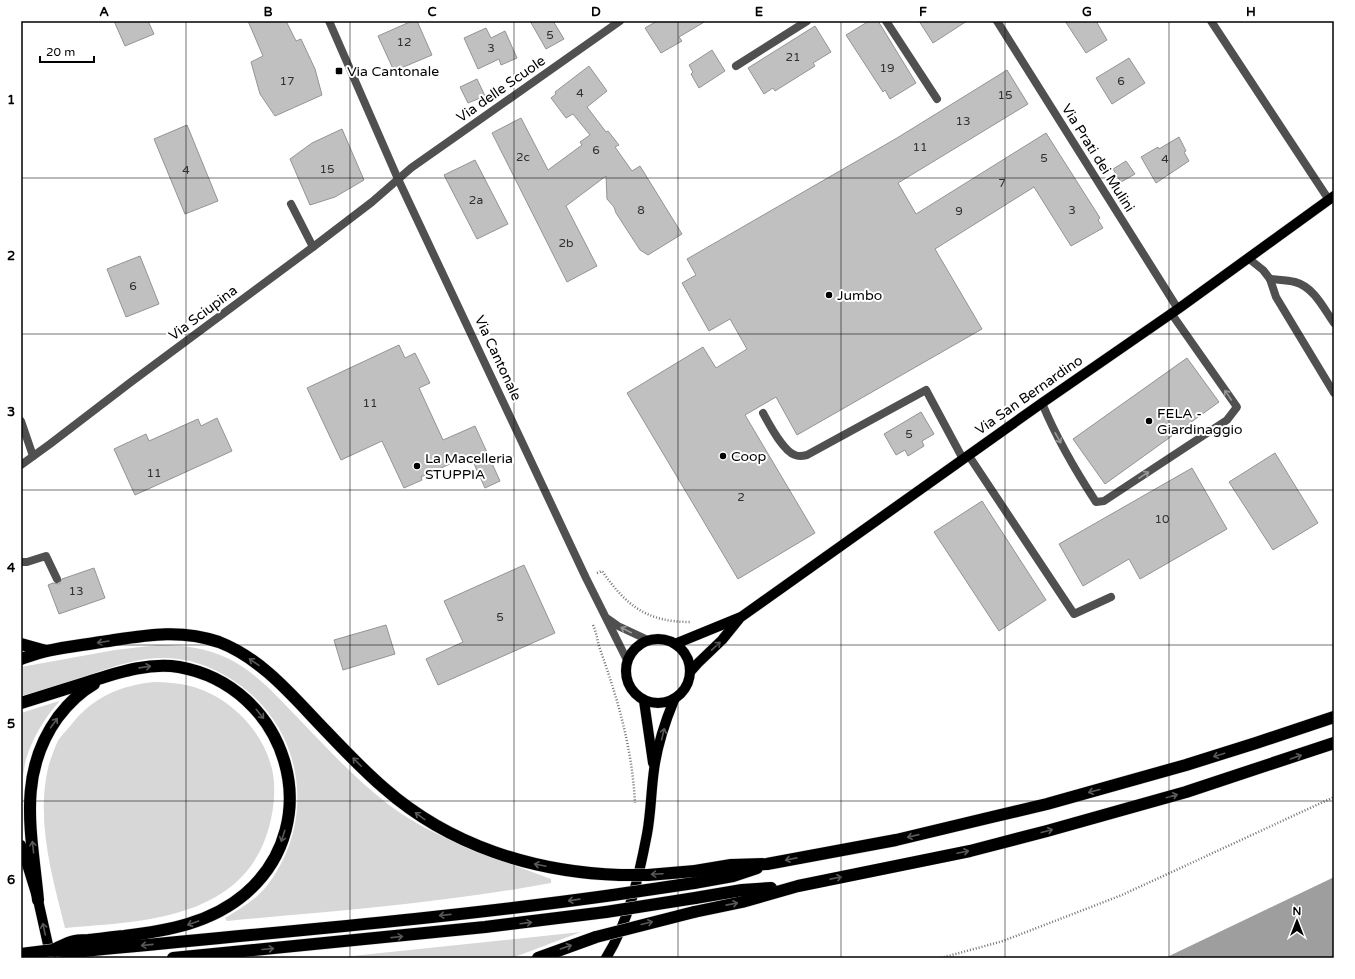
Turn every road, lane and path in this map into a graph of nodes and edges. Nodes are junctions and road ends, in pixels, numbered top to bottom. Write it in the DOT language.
graph roads {
  1 [pos="329,21"];
  2 [pos="620,21"];
  3 [pos="807,21"];
  4 [pos="886,21"];
  5 [pos="997,21"];
  6 [pos="1211,21"];
  7 [pos="736,66"];
  8 [pos="937,99"];
  9 [pos="398,179"];
  10 [pos="1331,198"];
  11 [pos="291,204"];
  12 [pos="313,247"];
  13 [pos="1248,258"];
  14 [pos="1270,279"];
  15 [pos="1175,311"];
  16 [pos="1334,323"];
  17 [pos="1334,393"];
  18 [pos="1042,403"];
  19 [pos="763,413"];
  20 [pos="21,421"];
  21 [pos="33,456"];
  22 [pos="966,457"];
  23 [pos="21,465"];
  24 [pos="21,562"];
  25 [pos="602,570"];
  26 [pos="57,579"];
  27 [pos="1111,597"];
  28 [pos="606,617"];
  29 [pos="741,617"];
  30 [pos="592,622"];
  31 [pos="695,622"];
  32 [pos="648,640"];
  33 [pos="21,644"];
  34 [pos="675,644"];
  35 [pos="46,651"];
  36 [pos="21,659"];
  37 [pos="627,660"];
  38 [pos="690,672"];
  39 [pos="107,676"];
  40 [pos="674,700"];
  41 [pos="644,701"];
  42 [pos="21,703"];
  43 [pos="1334,717"];
  44 [pos="1334,744"];
  45 [pos="654,769"];
  46 [pos="1334,797"];
  47 [pos="636,807"];
  48 [pos="21,845"];
  49 [pos="694,877"];
  50 [pos="798,886"];
  51 [pos="38,900"];
  52 [pos="21,946"];
  53 [pos="73,947"];
  54 [pos="21,954"];
  55 [pos="52,954"];
  56 [pos="187,957"];
  57 [pos="24,958"];
  58 [pos="173,958"];
  59 [pos="538,958"];
  60 [pos="606,958"];
  61 [pos="942,958"];
  1 -- 9 [label="street, Via Cantonale"];
  2 -- 9 [label="street, Via delle Scuole"];
  3 -- 7 [label="street"];
  4 -- 8 [label="street"];
  5 -- 15 [label="street, Via Prati dei Mulini"];
  6 -- 10 [label="street"];
  9 -- 12 [label="street, Via Sciupina"];
  9 -- 28 [label="street, Via Cantonale"];
  10 -- 13 [label="main road, Via San Bernardino"];
  11 -- 12 [label="street"];
  12 -- 21 [label="street, Via Sciupina"];
  13 -- 14 [label="street"];
  13 -- 15 [label="main road, Via San Bernardino"];
  14 -- 16 [label="street"];
  14 -- 17 [label="street"];
  15 -- 18 [label="main road, Via San Bernardino"];
  18 -- 15 [label="street, Via Prati dei Mulini, one-way"];
  18 -- 22 [label="main road, Via San Bernardino"];
  19 -- 22 [label="street"];
  20 -- 21 [label="street"];
  21 -- 23 [label="street, Via Sciupina"];
  22 -- 27 [label="street"];
  22 -- 29 [label="main road, Via San Bernardino"];
  24 -- 26 [label="street"];
  25 -- 31 [label="path"];
  32 -- 28 [label="street, one-way"];
  28 -- 37 [label="street, Via Cantonale"];
  29 -- 34 [label="main road, Via San Bernardino"];
  38 -- 29 [label="main road, Via San Bernardino, one-way"];
  30 -- 47 [label="path"];
  32 -- 34 [label="main road"];
  32 -- 37 [label="main road"];
  33 -- 35 [label="highway"];
  34 -- 38 [label="main road"];
  35 -- 36 [label="highway"];
  49 -- 35 [label="highway, one-way, bridge"];
  37 -- 41 [label="main road"];
  38 -- 40 [label="main road"];
  39 -- 42 [label="highway"];
  51 -- 39 [label="highway, one-way"];
  39 -- 53 [label="highway, one-way"];
  40 -- 41 [label="main road"];
  45 -- 40 [label="main road, one-way"];
  41 -- 45 [label="main road"];
  43 -- 49 [label="highway, one-way"];
  50 -- 44 [label="highway, one-way"];
  45 -- 60 [label="main road"];
  46 -- 61 [label="path"];
  48 -- 51 [label="main road"];
  49 -- 53 [label="highway, one-way, bridge"];
  56 -- 50 [label="highway, one-way, bridge"];
  59 -- 50 [label="highway, one-way, bridge"];
  55 -- 51 [label="main road, one-way"];
  52 -- 57 [label="main road"];
  53 -- 55 [label="highway"];
  54 -- 55 [label="highway, bridge"];
  56 -- 58 [label="highway"];
}
